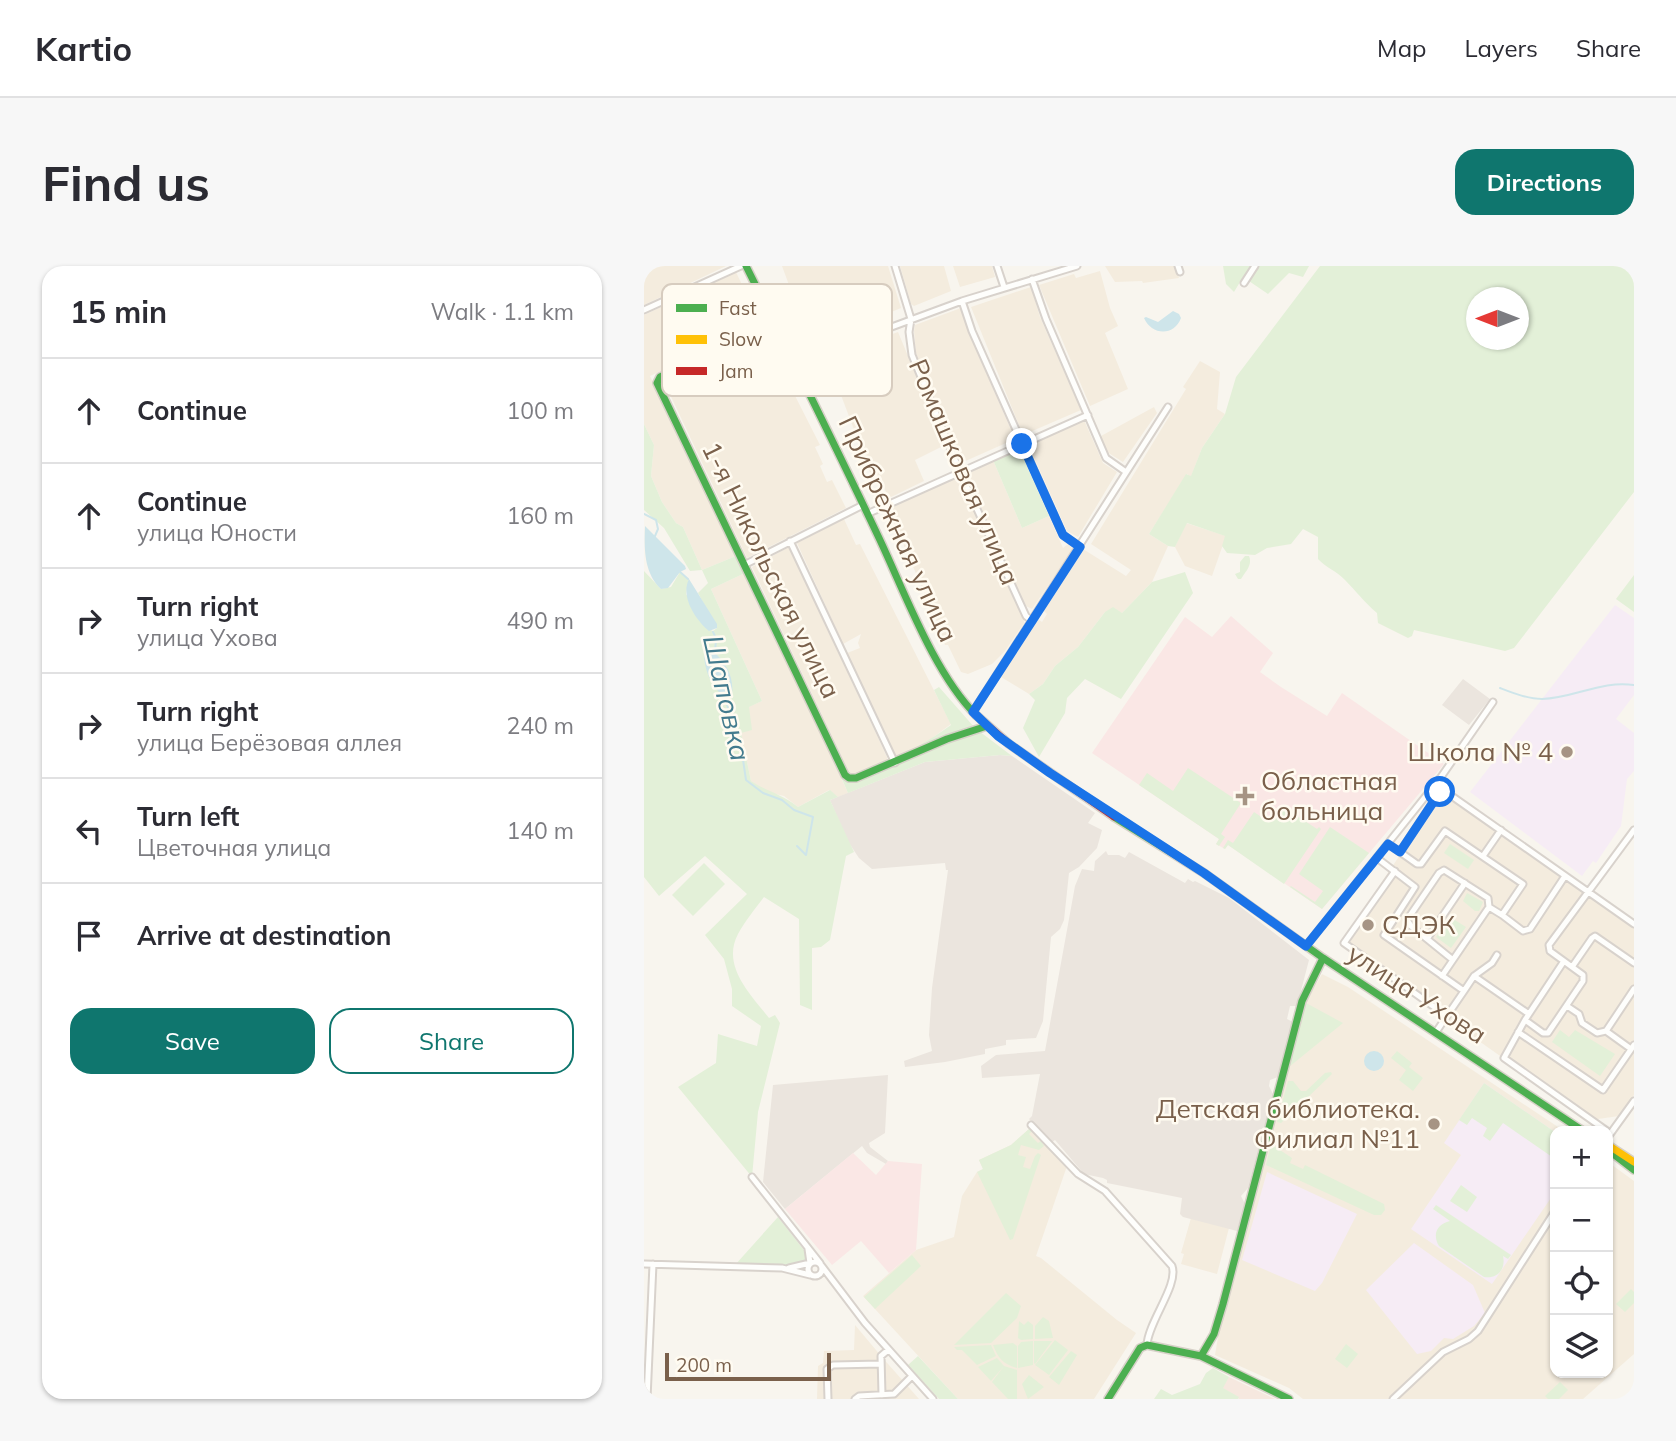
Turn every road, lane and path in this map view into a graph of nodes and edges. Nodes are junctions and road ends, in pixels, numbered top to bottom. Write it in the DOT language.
graph roads {
  1 [pos="743,266"];
  2 [pos="895,266"];
  3 [pos="997,266"];
  4 [pos="1077,266"];
  5 [pos="1255,266"];
  6 [pos="1032,279"];
  7 [pos="1244,283"];
  8 [pos="702,284"];
  9 [pos="753,284"];
  10 [pos="1004,287"];
  11 [pos="962,301"];
  12 [pos="662,302"];
  13 [pos="644,310"];
  14 [pos="911,319"];
  15 [pos="892,326"];
  16 [pos="662,377"];
  17 [pos="662,392"];
  18 [pos="664,396"];
  19 [pos="810,396"];
  20 [pos="1168,407"];
  21 [pos="1088,415"];
  22 [pos="1022,444"];
  23 [pos="960,472"];
  24 [pos="1126,472"];
  25 [pos="863,505"];
  26 [pos="867,514"];
  27 [pos="790,541"];
  28 [pos="1080,547"];
  29 [pos="746,564"];
  30 [pos="1032,621"];
  31 [pos="1493,702"];
  32 [pos="973,712"];
  33 [pos="987,726"];
  34 [pos="894,764"];
  35 [pos="1501,830"];
  36 [pos="1634,830"];
  37 [pos="1388,844"];
  38 [pos="1400,852"];
  39 [pos="1483,856"];
  40 [pos="1377,858"];
  41 [pos="1395,871"];
  42 [pos="1565,876"];
  43 [pos="1465,883"];
  44 [pos="1587,891"];
  45 [pos="1489,907"];
  46 [pos="1502,915"];
  47 [pos="1634,924"];
  48 [pos="1427,939"];
  49 [pos="1306,946"];
  50 [pos="1497,955"];
  51 [pos="1323,958"];
  52 [pos="1453,960"];
  53 [pos="1564,961"];
  54 [pos="1634,963"];
  55 [pos="1572,967"];
  56 [pos="1442,976"];
  57 [pos="1474,976"];
  58 [pos="1634,989"];
  59 [pos="1464,991"];
  60 [pos="1567,1006"];
  61 [pos="1447,1016"];
  62 [pos="1527,1017"];
  63 [pos="1606,1031"];
  64 [pos="1436,1032"];
  65 [pos="1518,1032"];
  66 [pos="1633,1047"];
  67 [pos="1634,1101"];
  68 [pos="1031,1125"];
  69 [pos="1576,1126"];
  70 [pos="1598,1126"];
  71 [pos="1613,1127"];
  72 [pos="1613,1151"];
  73 [pos="1613,1152"];
  74 [pos="1634,1162"];
  75 [pos="1634,1170"];
  76 [pos="752,1177"];
  77 [pos="1550,1219"];
  78 [pos="807,1247"];
  79 [pos="810,1263"];
  80 [pos="644,1264"];
  81 [pos="653,1264"];
  82 [pos="821,1264"];
  83 [pos="782,1268"];
  84 [pos="814,1275"];
  85 [pos="838,1289"];
  86 [pos="647,1344"];
  87 [pos="1151,1345"];
  88 [pos="888,1350"];
  89 [pos="1201,1356"];
  90 [pos="881,1364"];
  91 [pos="912,1376"];
  92 [pos="882,1395"];
  93 [pos="647,1399"];
  94 [pos="828,1399"];
  95 [pos="855,1399"];
  96 [pos="933,1399"];
  97 [pos="1108,1399"];
  98 [pos="1289,1399"];
  99 [pos="1393,1399"];
  1 -- 8 [label="street"];
  1 -- 9 [label="street, Прибрежная улица"];
  2 -- 14 [label="street, Ромашковая улица"];
  3 -- 10 [label="street"];
  4 -- 6 [label="street"];
  5 -- 7 [label="street"];
  6 -- 10 [label="street"];
  6 -- 21 [label="street"];
  10 -- 11 [label="street"];
  11 -- 14 [label="street"];
  11 -- 22 [label="street"];
  12 -- 13 [label="street"];
  14 -- 15 [label="street"];
  14 -- 23 [label="street, Ромашковая улица"];
  16 -- 17 [label="street, 1-я Никольская улица"];
  18 -- 29 [label="street, 1-я Никольская улица"];
  19 -- 25 [label="street, Прибрежная улица"];
  20 -- 24 [label="street"];
  21 -- 22 [label="street"];
  21 -- 24 [label="street"];
  22 -- 23 [label="street"];
  22 -- 28 [label="street"];
  23 -- 26 [label="street"];
  23 -- 30 [label="street, Ромашковая улица"];
  24 -- 28 [label="street"];
  25 -- 26 [label="street, Прибрежная улица"];
  25 -- 27 [label="street"];
  26 -- 32 [label="street, Прибрежная улица"];
  27 -- 29 [label="street"];
  27 -- 34 [label="street"];
  28 -- 30 [label="street"];
  29 -- 34 [label="street, 1-я Никольская улица"];
  30 -- 32 [label="street"];
  31 -- 37 [label="street"];
  32 -- 33 [label="street, Прибрежная улица"];
  33 -- 34 [label="street"];
  33 -- 49 [label="street, улица Ухова"];
  35 -- 38 [label="street"];
  35 -- 39 [label="street"];
  35 -- 42 [label="street"];
  36 -- 44 [label="street"];
  37 -- 38 [label="street"];
  37 -- 40 [label="street"];
  38 -- 39 [label="street"];
  39 -- 46 [label="street"];
  40 -- 41 [label="street"];
  40 -- 49 [label="street"];
  41 -- 56 [label="street"];
  41 -- 61 [label="street"];
  42 -- 44 [label="street"];
  42 -- 46 [label="street"];
  43 -- 45 [label="street"];
  43 -- 48 [label="street"];
  43 -- 48 [label="street"];
  44 -- 47 [label="street"];
  44 -- 53 [label="street"];
  45 -- 46 [label="street"];
  45 -- 52 [label="street"];
  48 -- 52 [label="street"];
  49 -- 51 [label="street, улица Ухова"];
  50 -- 57 [label="street"];
  51 -- 64 [label="street, улица Ухова"];
  51 -- 89 [label="street"];
  52 -- 56 [label="street"];
  53 -- 55 [label="street"];
  53 -- 62 [label="street"];
  54 -- 55 [label="street"];
  55 -- 60 [label="street"];
  56 -- 59 [label="street"];
  57 -- 59 [label="street"];
  57 -- 62 [label="street"];
  58 -- 63 [label="street"];
  59 -- 61 [label="street"];
  60 -- 62 [label="street"];
  60 -- 63 [label="street"];
  61 -- 64 [label="street"];
  62 -- 65 [label="street"];
  63 -- 66 [label="street"];
  64 -- 69 [label="street, улица Ухова"];
  65 -- 66 [label="street"];
  65 -- 70 [label="street"];
  67 -- 71 [label="street"];
  68 -- 87 [label="street"];
  72 -- 74 [label="street"];
  73 -- 75 [label="street"];
  76 -- 78 [label="street"];
  77 -- 99 [label="street"];
  78 -- 79 [label="street"];
  78 -- 82 [label="street"];
  79 -- 82 [label="street"];
  79 -- 83 [label="street"];
  79 -- 84 [label="street"];
  80 -- 81 [label="street"];
  81 -- 83 [label="street"];
  81 -- 86 [label="street"];
  82 -- 84 [label="street"];
  82 -- 85 [label="street"];
  83 -- 84 [label="street"];
  84 -- 85 [label="street"];
  85 -- 88 [label="street"];
  86 -- 93 [label="street"];
  87 -- 89 [label="street"];
  87 -- 97 [label="street"];
  88 -- 90 [label="street"];
  88 -- 91 [label="street"];
  89 -- 98 [label="street"];
  90 -- 92 [label="street"];
  90 -- 94 [label="street"];
  91 -- 92 [label="street"];
  91 -- 96 [label="street"];
  92 -- 95 [label="street"];
}
